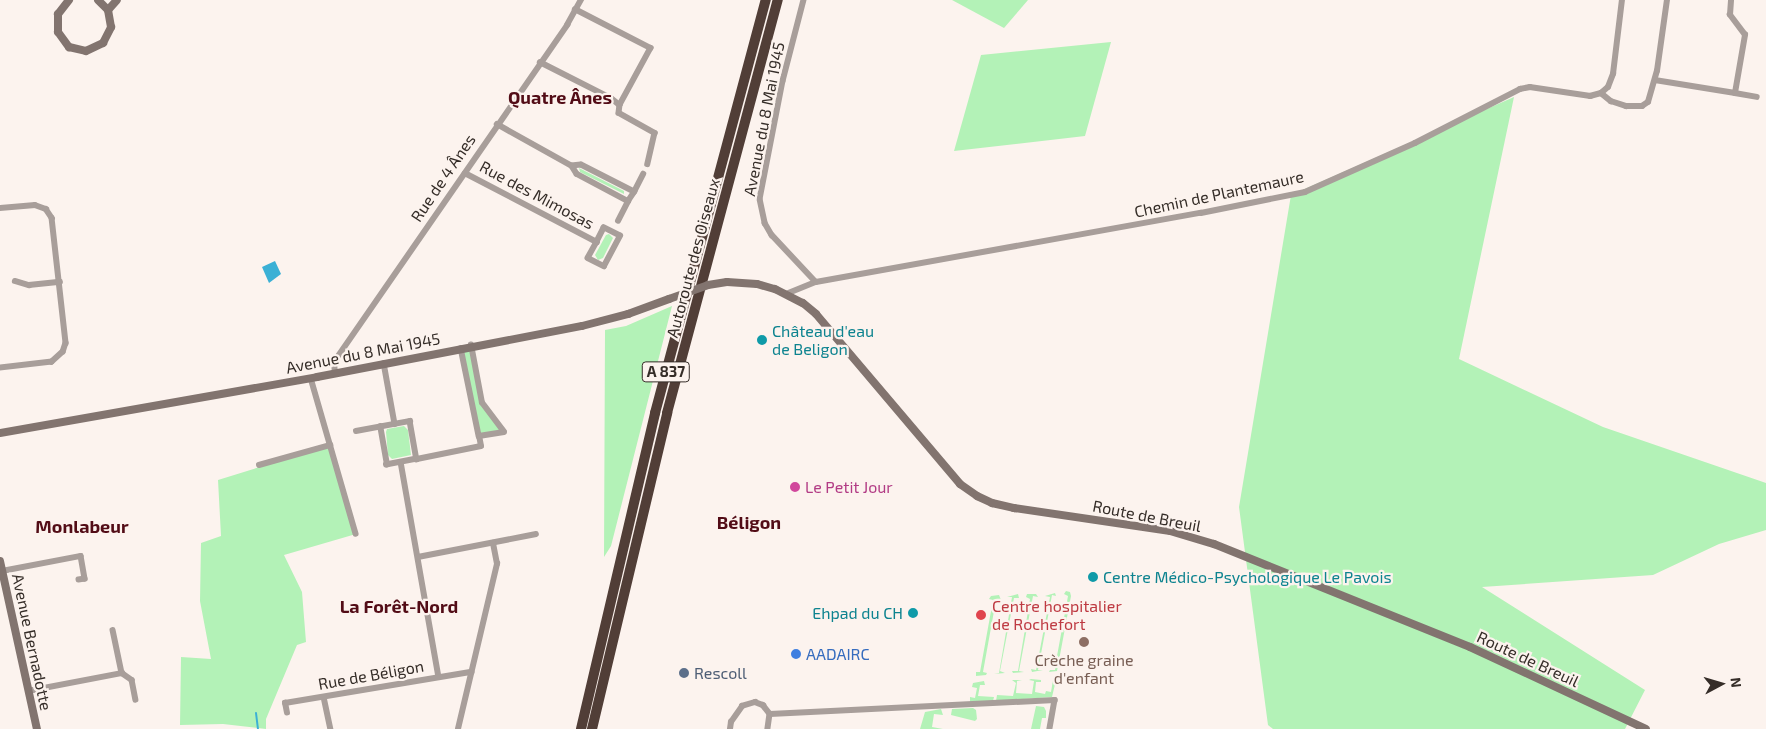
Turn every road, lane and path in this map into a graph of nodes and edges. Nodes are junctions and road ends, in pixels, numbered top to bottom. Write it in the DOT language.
graph roads {
  1 [pos="69,0"];
  2 [pos="98,0"];
  3 [pos="117,0"];
  4 [pos="581,0"];
  5 [pos="765,0"];
  6 [pos="778,0"];
  7 [pos="783,0"];
  8 [pos="804,0"];
  9 [pos="1622,0"];
  10 [pos="1667,0"];
  11 [pos="1731,0"];
  12 [pos="56,3"];
  13 [pos="575,9"];
  14 [pos="108,10"];
  15 [pos="58,14"];
  16 [pos="540,62"];
  17 [pos="760,66"];
  18 [pos="1655,80"];
  19 [pos="1601,93"];
  20 [pos="1735,93"];
  21 [pos="1757,98"];
  22 [pos="620,105"];
  23 [pos="497,124"];
  24 [pos="648,164"];
  25 [pos="572,166"];
  26 [pos="465,173"];
  27 [pos="643,174"];
  28 [pos="634,192"];
  29 [pos="628,201"];
  30 [pos="0,208"];
  31 [pos="618,221"];
  32 [pos="597,242"];
  33 [pos="15,281"];
  34 [pos="60,282"];
  35 [pos="727,282"];
  36 [pos="816,282"];
  37 [pos="786,294"];
  38 [pos="471,346"];
  39 [pos="461,348"];
  40 [pos="384,363"];
  41 [pos="0,368"];
  42 [pos="335,374"];
  43 [pos="311,378"];
  44 [pos="395,424"];
  45 [pos="380,427"];
  46 [pos="356,431"];
  47 [pos="0,433"];
  48 [pos="479,436"];
  49 [pos="330,445"];
  50 [pos="417,459"];
  51 [pos="402,462"];
  52 [pos="259,465"];
  53 [pos="356,534"];
  54 [pos="536,534"];
  55 [pos="493,543"];
  56 [pos="418,557"];
  57 [pos="0,561"];
  58 [pos="2,571"];
  59 [pos="80,580"];
  60 [pos="3,589"];
  61 [pos="113,630"];
  62 [pos="471,672"];
  63 [pos="122,673"];
  64 [pos="439,677"];
  65 [pos="28,691"];
  66 [pos="324,697"];
  67 [pos="136,700"];
  68 [pos="286,713"];
  69 [pos="770,714"];
  70 [pos="37,729"];
  71 [pos="331,729"];
  72 [pos="458,729"];
  73 [pos="581,729"];
  74 [pos="592,729"];
  75 [pos="730,729"];
  76 [pos="768,729"];
  77 [pos="1050,729"];
  78 [pos="1646,729"];
  1 -- 15 [label="street"];
  2 -- 14 [label="street"];
  3 -- 14 [label="street"];
  4 -- 13 [label="street, Rue de 4 Ânes"];
  5 -- 73 [label="highway, Autoroute des Oiseaux / A 837"];
  6 -- 17 [label="highway, Autoroute des Oiseaux / A 837"];
  7 -- 17 [label="highway"];
  8 -- 36 [label="street, Avenue du 8 Mai 1945"];
  9 -- 19 [label="street"];
  10 -- 18 [label="street"];
  11 -- 20 [label="street"];
  12 -- 15 [label="street"];
  13 -- 16 [label="street, Rue de 4 Ânes"];
  13 -- 22 [label="street"];
  14 -- 15 [label="street"];
  16 -- 22 [label="street"];
  16 -- 23 [label="street, Rue de 4 Ânes"];
  17 -- 74 [label="highway, Autoroute des Oiseaux / A 837"];
  18 -- 19 [label="street"];
  18 -- 20 [label="street"];
  19 -- 36 [label="street, Chemin de Plantemaure"];
  20 -- 21 [label="street"];
  22 -- 24 [label="street"];
  23 -- 25 [label="street"];
  23 -- 26 [label="street, Rue de 4 Ânes"];
  25 -- 28 [label="street"];
  25 -- 29 [label="street"];
  26 -- 32 [label="street, Rue des Mimosas"];
  26 -- 42 [label="street, Rue de 4 Ânes"];
  27 -- 28 [label="street"];
  28 -- 29 [label="street"];
  29 -- 31 [label="street"];
  30 -- 34 [label="street"];
  32 -- 32 [label="street, Rue des Mimosas"];
  33 -- 34 [label="street"];
  34 -- 41 [label="street"];
  35 -- 37 [label="street, Route de Breuil"];
  35 -- 38 [label="street, Avenue du 8 Mai 1945, bridge"];
  36 -- 37 [label="street"];
  37 -- 78 [label="street, Route de Breuil"];
  38 -- 39 [label="street, Avenue du 8 Mai 1945"];
  38 -- 48 [label="street"];
  39 -- 40 [label="street, Avenue du 8 Mai 1945"];
  39 -- 48 [label="street"];
  40 -- 42 [label="street, Avenue du 8 Mai 1945"];
  40 -- 44 [label="street"];
  42 -- 43 [label="street, Avenue du 8 Mai 1945"];
  43 -- 47 [label="street, Avenue du 8 Mai 1945"];
  43 -- 49 [label="street"];
  44 -- 45 [label="street"];
  44 -- 50 [label="street"];
  45 -- 46 [label="street"];
  45 -- 51 [label="street"];
  48 -- 50 [label="street"];
  49 -- 52 [label="street"];
  49 -- 53 [label="street"];
  50 -- 51 [label="street"];
  51 -- 56 [label="street"];
  54 -- 55 [label="street"];
  55 -- 56 [label="street"];
  55 -- 62 [label="street"];
  56 -- 64 [label="street"];
  57 -- 58 [label="street, Avenue Bernadotte"];
  58 -- 59 [label="street"];
  58 -- 60 [label="street, Avenue Bernadotte"];
  60 -- 65 [label="street, Avenue Bernadotte"];
  61 -- 63 [label="street"];
  62 -- 64 [label="street, Rue de Béligon"];
  62 -- 72 [label="street"];
  63 -- 65 [label="street"];
  63 -- 67 [label="street"];
  64 -- 66 [label="street, Rue de Béligon"];
  65 -- 70 [label="street, Avenue Bernadotte"];
  66 -- 68 [label="street, Rue de Béligon"];
  66 -- 71 [label="street"];
  69 -- 75 [label="street"];
  69 -- 76 [label="street"];
  69 -- 77 [label="street"];
}
